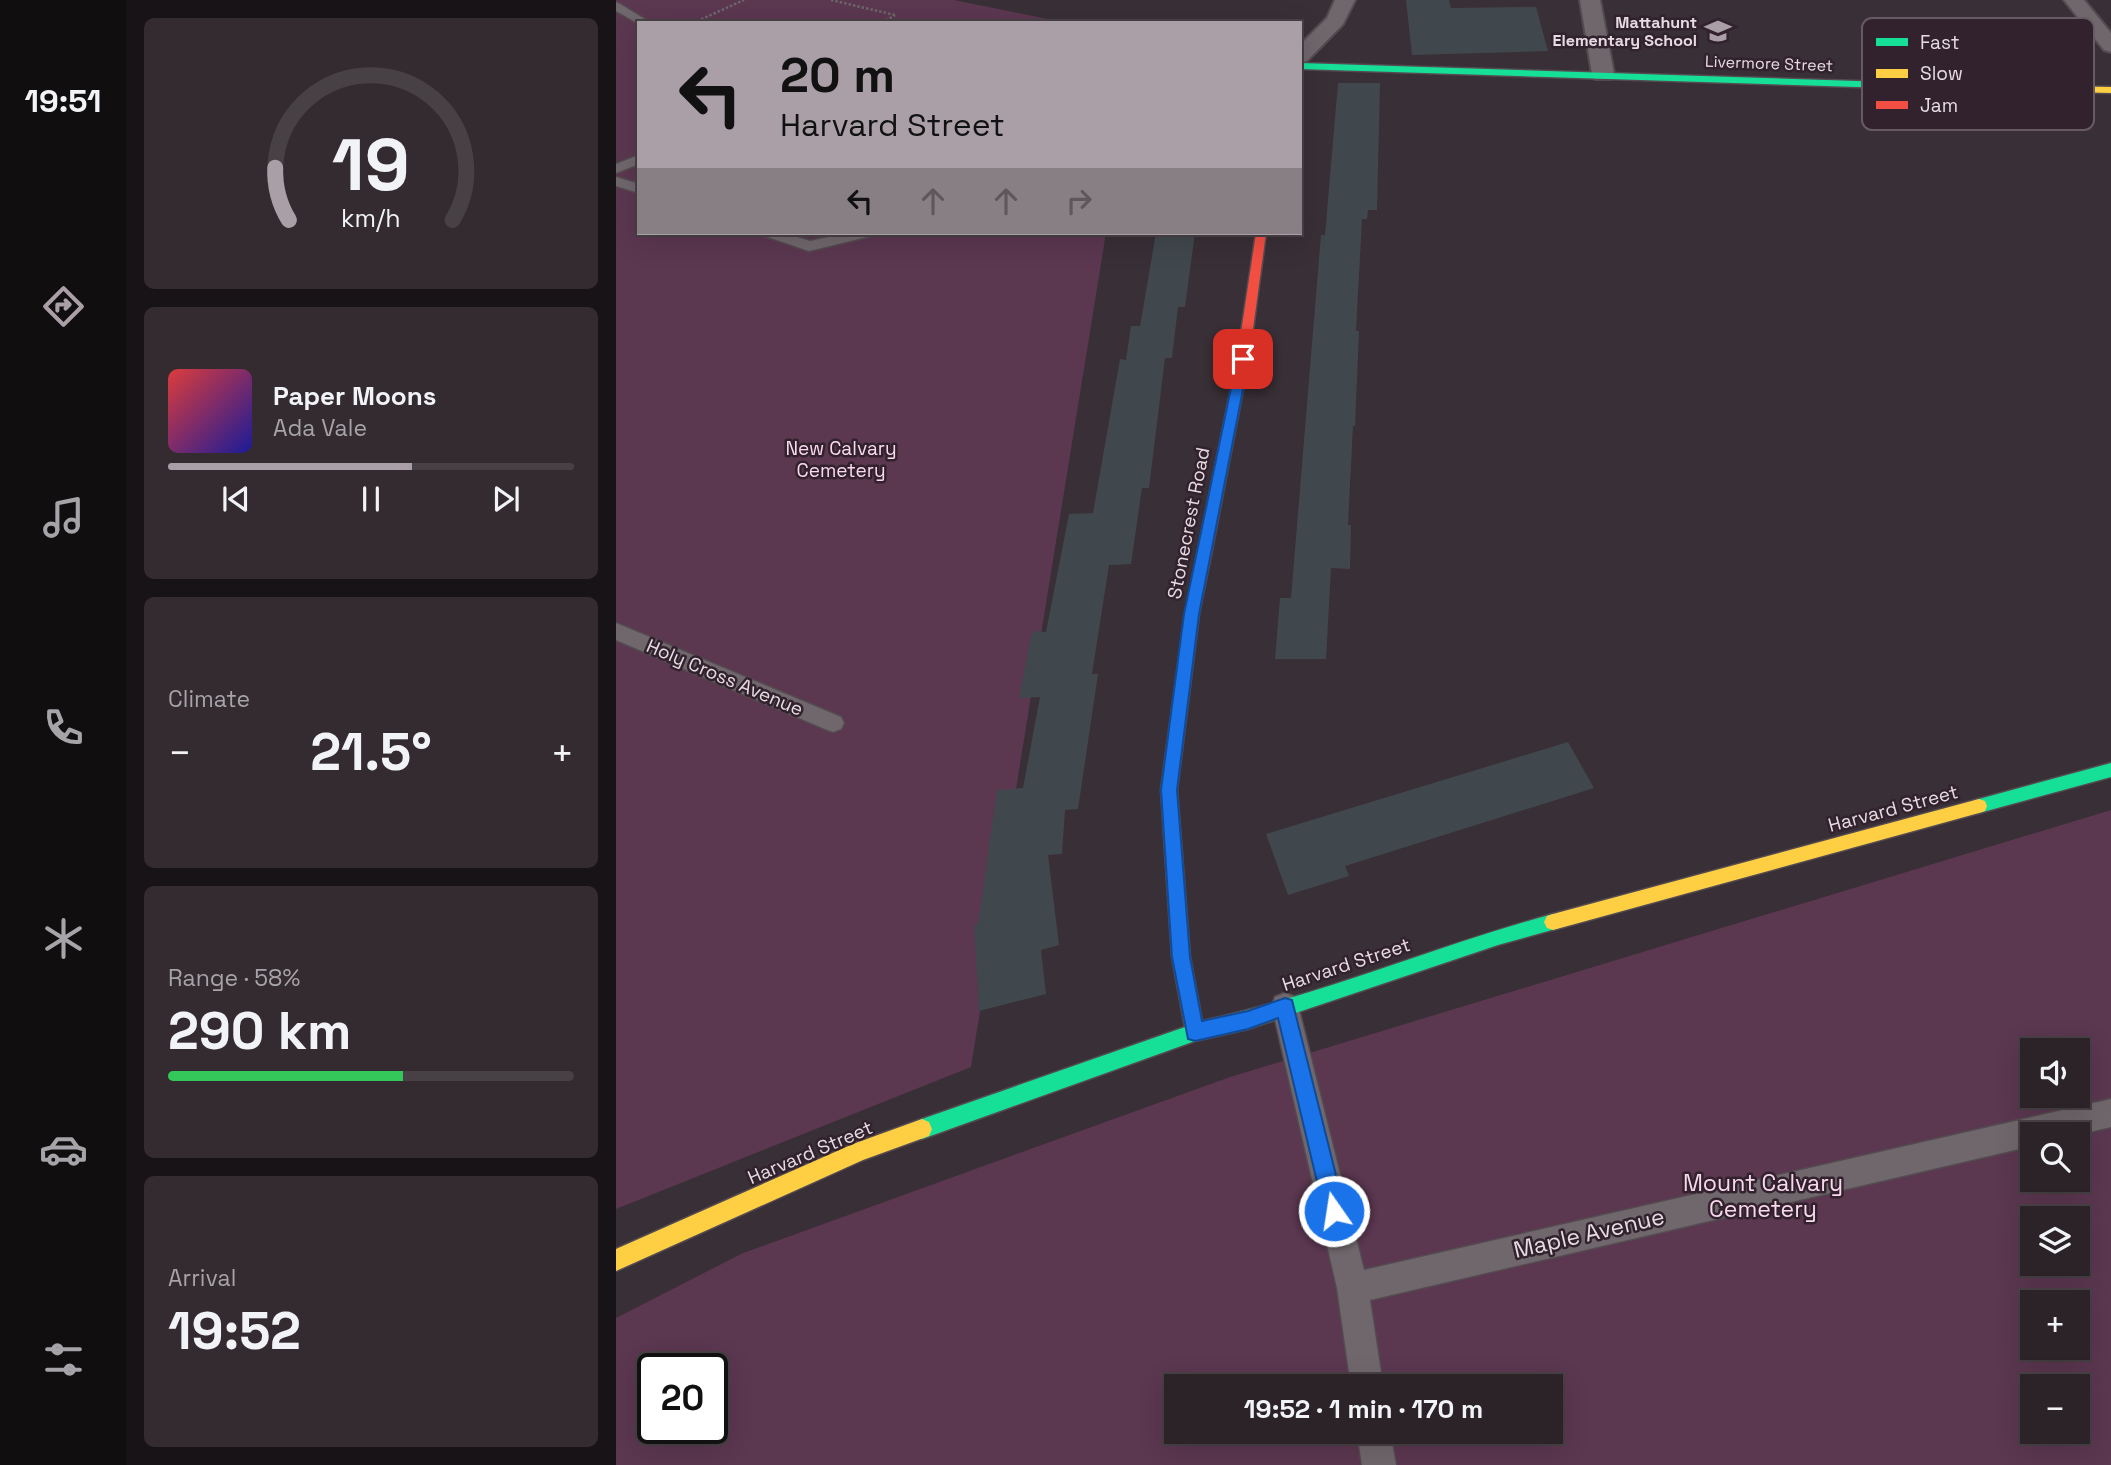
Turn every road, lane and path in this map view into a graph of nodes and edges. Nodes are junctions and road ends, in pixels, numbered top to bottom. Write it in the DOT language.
graph roads {
  1 [pos="744,0"];
  2 [pos="831,0"];
  3 [pos="1345,0"];
  4 [pos="1590,0"];
  5 [pos="2074,0"];
  6 [pos="616,6"];
  7 [pos="2088,18"];
  8 [pos="642,21"];
  9 [pos="697,21"];
  10 [pos="885,21"];
  11 [pos="2094,25"];
  12 [pos="2111,46"];
  13 [pos="1302,55"];
  14 [pos="1302,66"];
  15 [pos="1603,74"];
  16 [pos="1862,84"];
  17 [pos="637,160"];
  18 [pos="616,169"];
  19 [pos="616,181"];
  20 [pos="637,188"];
  21 [pos="776,235"];
  22 [pos="857,235"];
  23 [pos="1261,235"];
  24 [pos="616,631"];
  25 [pos="833,723"];
  26 [pos="2111,770"];
  27 [pos="1285,1006"];
  28 [pos="1195,1032"];
  29 [pos="2111,1113"];
  30 [pos="616,1260"];
  31 [pos="1353,1288"];
  32 [pos="1365,1374"];
  33 [pos="1375,1444"];
  34 [pos="1378,1465"];
  1 -- 9 [label="path"];
  2 -- 10 [label="path"];
  3 -- 13 [label="street"];
  4 -- 15 [label="street"];
  5 -- 7 [label="street"];
  6 -- 8 [label="lane"];
  11 -- 12 [label="street"];
  14 -- 15 [label="street, Livermore Street"];
  15 -- 16 [label="street, Livermore Street"];
  17 -- 18 [label="lane"];
  19 -- 20 [label="lane"];
  21 -- 22 [label="lane"];
  23 -- 28 [label="street, Stonecrest Road"];
  24 -- 25 [label="lane, Holy Cross Avenue"];
  26 -- 27 [label="street, Harvard Street"];
  27 -- 28 [label="street, Harvard Street"];
  27 -- 31 [label="lane"];
  28 -- 30 [label="street, Harvard Street"];
  29 -- 31 [label="lane, Maple Avenue"];
  31 -- 32 [label="lane"];
  33 -- 34 [label="lane"];
}
